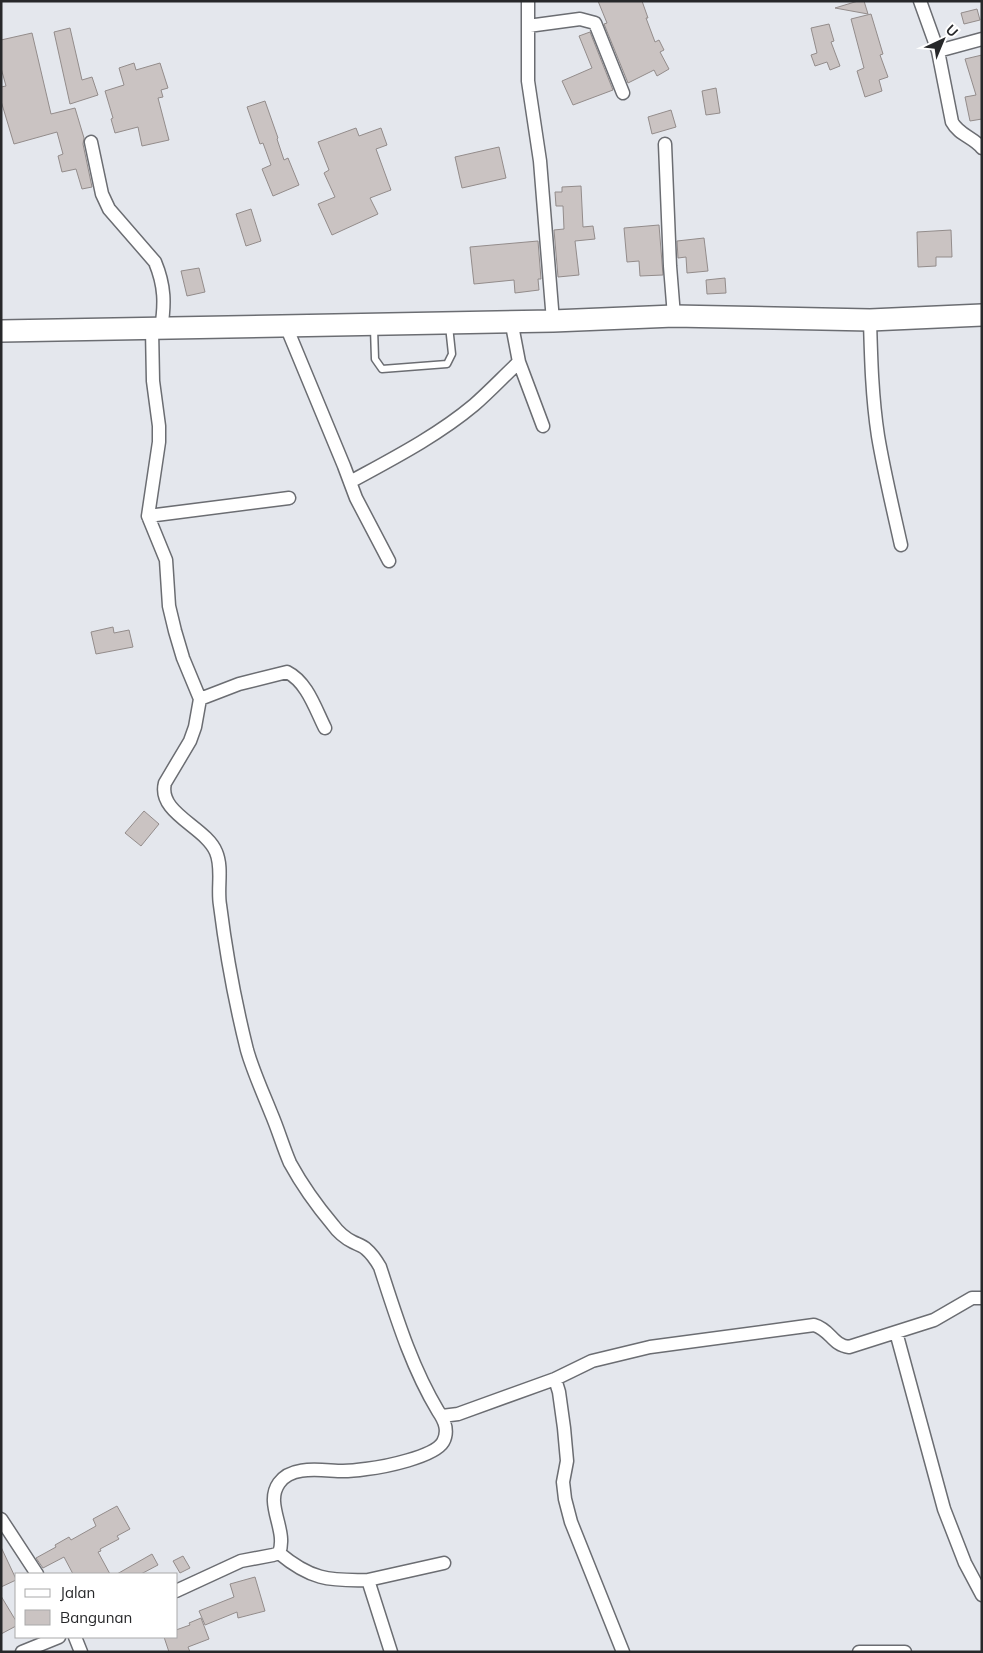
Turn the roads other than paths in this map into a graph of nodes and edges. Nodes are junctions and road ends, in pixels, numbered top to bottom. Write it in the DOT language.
graph roads {
  1 [pos="528,1"];
  2 [pos="920,1"];
  3 [pos="528,26"];
  4 [pos="982,39"];
  5 [pos="938,51"];
  6 [pos="623,92"];
  7 [pos="91,142"];
  8 [pos="666,144"];
  9 [pos="982,148"];
  10 [pos="982,315"];
  11 [pos="674,316"];
  12 [pos="510,320"];
  13 [pos="553,320"];
  14 [pos="870,320"];
  15 [pos="449,322"];
  16 [pos="374,324"];
  17 [pos="286,326"];
  18 [pos="157,329"];
  19 [pos="1,331"];
  20 [pos="519,362"];
  21 [pos="543,426"];
  22 [pos="350,482"];
  23 [pos="290,498"];
  24 [pos="148,516"];
  25 [pos="901,545"];
  26 [pos="389,561"];
  27 [pos="200,699"];
  28 [pos="326,728"];
  29 [pos="982,1298"];
  30 [pos="896,1332"];
  31 [pos="554,1379"];
  32 [pos="442,1416"];
  33 [pos="1,1519"];
  34 [pos="279,1552"];
  35 [pos="444,1563"];
  36 [pos="36,1573"];
  37 [pos="368,1580"];
  38 [pos="178,1590"];
  39 [pos="982,1595"];
  40 [pos="57,1638"];
  41 [pos="75,1638"];
  42 [pos="22,1652"];
  43 [pos="80,1652"];
  44 [pos="391,1652"];
  45 [pos="623,1652"];
  46 [pos="859,1652"];
  47 [pos="905,1652"];
  1 -- 3 [label="street"];
  2 -- 5 [label="street"];
  3 -- 6 [label="street"];
  3 -- 13 [label="street"];
  4 -- 5 [label="street"];
  5 -- 9 [label="street"];
  7 -- 18 [label="street"];
  8 -- 11 [label="street"];
  10 -- 14 [label="highway"];
  11 -- 13 [label="highway"];
  11 -- 14 [label="highway"];
  12 -- 13 [label="highway"];
  12 -- 15 [label="highway"];
  12 -- 20 [label="street"];
  14 -- 25 [label="street"];
  15 -- 16 [label="highway"];
  15 -- 16 [label="lane"];
  16 -- 17 [label="highway"];
  17 -- 18 [label="highway"];
  17 -- 22 [label="street"];
  18 -- 19 [label="highway"];
  18 -- 24 [label="street"];
  20 -- 21 [label="street"];
  20 -- 22 [label="street"];
  22 -- 26 [label="street"];
  23 -- 24 [label="street"];
  24 -- 27 [label="street"];
  27 -- 28 [label="street"];
  27 -- 32 [label="street"];
  29 -- 30 [label="street"];
  30 -- 31 [label="street"];
  30 -- 39 [label="street"];
  31 -- 32 [label="street"];
  31 -- 45 [label="street"];
  32 -- 34 [label="street"];
  33 -- 36 [label="street"];
  34 -- 37 [label="street"];
  34 -- 38 [label="street"];
  35 -- 37 [label="street"];
  37 -- 44 [label="street"];
  40 -- 42 [label="street"];
  41 -- 43 [label="street"];
  46 -- 47 [label="street"];
}
